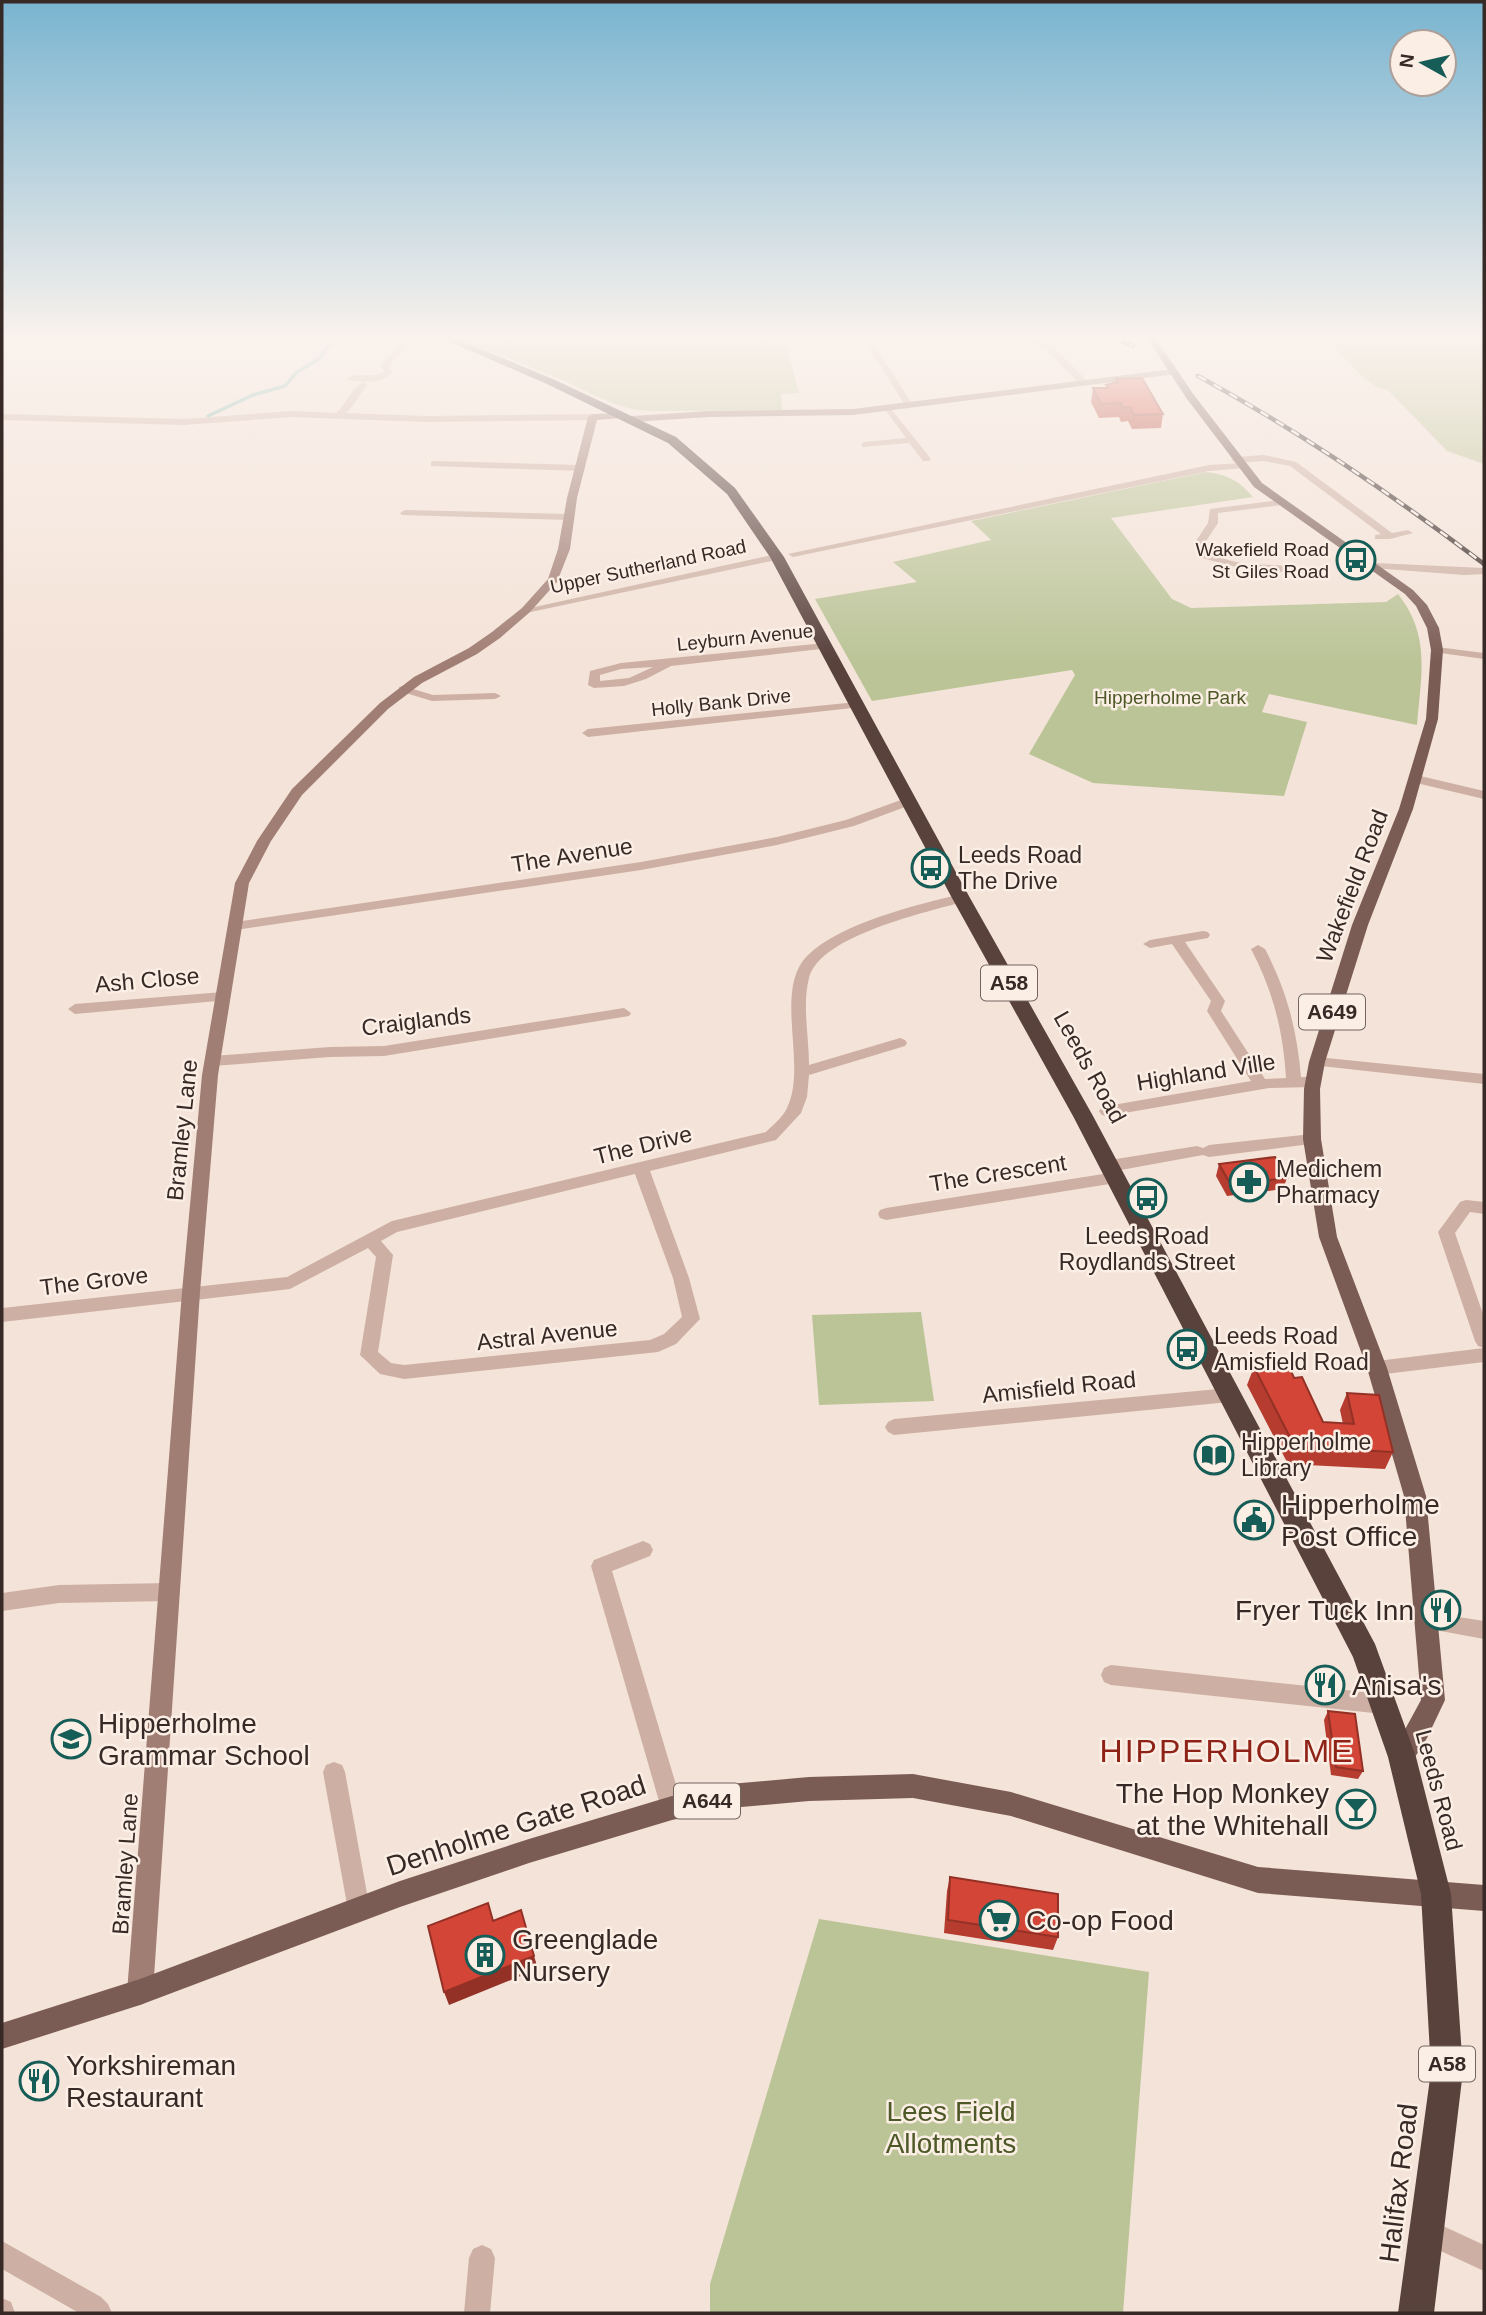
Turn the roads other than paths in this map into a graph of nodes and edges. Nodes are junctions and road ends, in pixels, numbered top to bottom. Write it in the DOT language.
graph roads {
  1 [pos="586,446"];
  2 [pos="680,446"];
  3 [pos="916,446"];
  4 [pos="1227,446"];
  5 [pos="926,459"];
  6 [pos="1239,463"];
  7 [pos="434,464"];
  8 [pos="580,468"];
  9 [pos="1279,503"];
  10 [pos="405,513"];
  11 [pos="568,517"];
  12 [pos="1408,533"];
  13 [pos="1390,536"];
  14 [pos="1378,537"];
  15 [pos="785,555"];
  16 [pos="1376,566"];
  17 [pos="1296,570"];
  18 [pos="1484,571"];
  19 [pos="526,610"];
  20 [pos="825,646"];
  21 [pos="1437,650"];
  22 [pos="1484,656"];
  23 [pos="668,663"];
  24 [pos="403,689"];
  25 [pos="495,696"];
  26 [pos="857,705"];
  27 [pos="587,733"];
  28 [pos="1416,779"];
  29 [pos="1484,795"];
  30 [pos="909,801"];
  31 [pos="961,898"];
  32 [pos="235,926"];
  33 [pos="1203,935"];
  34 [pos="1176,940"];
  35 [pos="1150,944"];
  36 [pos="1258,949"];
  37 [pos="223,997"];
  38 [pos="75,1009"];
  39 [pos="624,1013"];
  40 [pos="900,1043"];
  41 [pos="213,1061"];
  42 [pos="1317,1062"];
  43 [pos="801,1072"];
  44 [pos="1484,1079"];
  45 [pos="1294,1082"];
  46 [pos="1313,1082"];
  47 [pos="1261,1085"];
  48 [pos="1107,1111"];
  49 [pos="1312,1139"];
  50 [pos="641,1169"];
  51 [pos="1113,1172"];
  52 [pos="1484,1208"];
  53 [pos="886,1214"];
  54 [pos="369,1239"];
  55 [pos="191,1292"];
  56 [pos="2,1315"];
  57 [pos="1484,1341"];
  58 [pos="1484,1355"];
  59 [pos="1377,1368"];
  60 [pos="1229,1395"];
  61 [pos="894,1427"];
  62 [pos="643,1550"];
  63 [pos="170,1592"];
  64 [pos="2,1602"];
  65 [pos="1426,1621"];
  66 [pos="1484,1630"];
  67 [pos="1111,1675"];
  68 [pos="1383,1704"];
  69 [pos="1402,1757"];
  70 [pos="334,1772"];
  71 [pos="672,1808"];
  72 [pos="1436,1894"];
  73 [pos="1484,1898"];
  74 [pos="359,1910"];
  75 [pos="140,1992"];
  76 [pos="2,2036"];
  77 [pos="1428,2232"];
  78 [pos="2,2254"];
  79 [pos="482,2258"];
  80 [pos="1484,2258"];
  81 [pos="99,2313"];
  82 [pos="477,2313"];
  83 [pos="1416,2313"];
  1 -- 8 [label="street, Bramley Lane"];
  2 -- 15 [label="highway, Leeds Road / A58"];
  3 -- 5 [label="street"];
  4 -- 6 [label="main road, Wakefield Road / A649"];
  6 -- 9 [label="main road, Wakefield Road / A649"];
  6 -- 13 [label="street, Upper Sutherland Road"];
  6 -- 15 [label="street, Upper Sutherland Road"];
  7 -- 8 [label="street"];
  8 -- 11 [label="street, Bramley Lane"];
  9 -- 16 [label="main road, Wakefield Road / A649"];
  9 -- 17 [label="street"];
  10 -- 11 [label="street"];
  11 -- 19 [label="street, Bramley Lane"];
  12 -- 13 [label="street"];
  13 -- 14 [label="street"];
  15 -- 19 [label="street, Upper Sutherland Road"];
  15 -- 20 [label="highway, Leeds Road / A58"];
  16 -- 18 [label="street"];
  16 -- 21 [label="main road, Wakefield Road / A649"];
  19 -- 24 [label="street, Bramley Lane"];
  20 -- 23 [label="street, Leyburn Avenue"];
  20 -- 26 [label="highway, Leeds Road / A58"];
  21 -- 22 [label="street"];
  21 -- 28 [label="main road, Wakefield Road / A649"];
  23 -- 23 [label="street, Leyburn Avenue"];
  24 -- 25 [label="street"];
  24 -- 32 [label="street, Bramley Lane"];
  26 -- 27 [label="street, Holly Bank Drive"];
  26 -- 30 [label="highway, Leeds Road / A58"];
  28 -- 29 [label="street"];
  28 -- 42 [label="main road, Wakefield Road / A649"];
  30 -- 31 [label="highway, Leeds Road / A58"];
  30 -- 32 [label="street, The Avenue"];
  31 -- 43 [label="street, The Drive"];
  31 -- 51 [label="highway, Leeds Road / A58"];
  32 -- 37 [label="street, Bramley Lane"];
  33 -- 34 [label="street"];
  34 -- 35 [label="street"];
  34 -- 47 [label="street"];
  36 -- 45 [label="street"];
  37 -- 38 [label="street, Ash Close"];
  37 -- 41 [label="street, Bramley Lane"];
  39 -- 41 [label="street, Craiglands"];
  40 -- 43 [label="street"];
  41 -- 55 [label="street, Bramley Lane"];
  42 -- 44 [label="street"];
  42 -- 46 [label="main road, Wakefield Road / A649"];
  43 -- 50 [label="street, The Drive"];
  45 -- 46 [label="street, Highland Ville"];
  45 -- 47 [label="street, Highland Ville"];
  46 -- 49 [label="main road, Wakefield Road / A649"];
  47 -- 48 [label="street, Highland Ville"];
  49 -- 51 [label="street, The Crescent"];
  49 -- 59 [label="main road, Wakefield Road / A649"];
  50 -- 54 [label="street, The Drive"];
  50 -- 54 [label="street, Astral Avenue"];
  51 -- 53 [label="street, The Crescent"];
  51 -- 60 [label="highway, Leeds Road / A58"];
  52 -- 57 [label="street"];
  54 -- 55 [label="street, The Drive"];
  55 -- 56 [label="street, The Grove"];
  55 -- 63 [label="street, Bramley Lane"];
  58 -- 59 [label="street"];
  59 -- 65 [label="main road, Wakefield Road / A649"];
  60 -- 61 [label="street, Amisfield Road"];
  60 -- 68 [label="highway, Leeds Road / A58"];
  62 -- 71 [label="street"];
  63 -- 64 [label="street"];
  63 -- 75 [label="street, Bramley Lane"];
  65 -- 66 [label="street"];
  65 -- 69 [label="main road, Wakefield Road / A649"];
  67 -- 68 [label="street"];
  68 -- 69 [label="highway, Leeds Road / A58"];
  69 -- 72 [label="highway, Leeds Road / A58"];
  70 -- 74 [label="street"];
  71 -- 72 [label="main road, Denholme Gate Road / A644"];
  71 -- 74 [label="main road, Denholme Gate Road / A644"];
  72 -- 73 [label="main road, A644"];
  72 -- 77 [label="highway, Halifax Road / A58"];
  74 -- 75 [label="main road, Denholme Gate Road / A644"];
  75 -- 76 [label="main road, Denholme Gate Road / A644"];
  77 -- 80 [label="street"];
  77 -- 83 [label="highway, Halifax Road / A58"];
  78 -- 81 [label="street"];
  79 -- 82 [label="street"];
}
